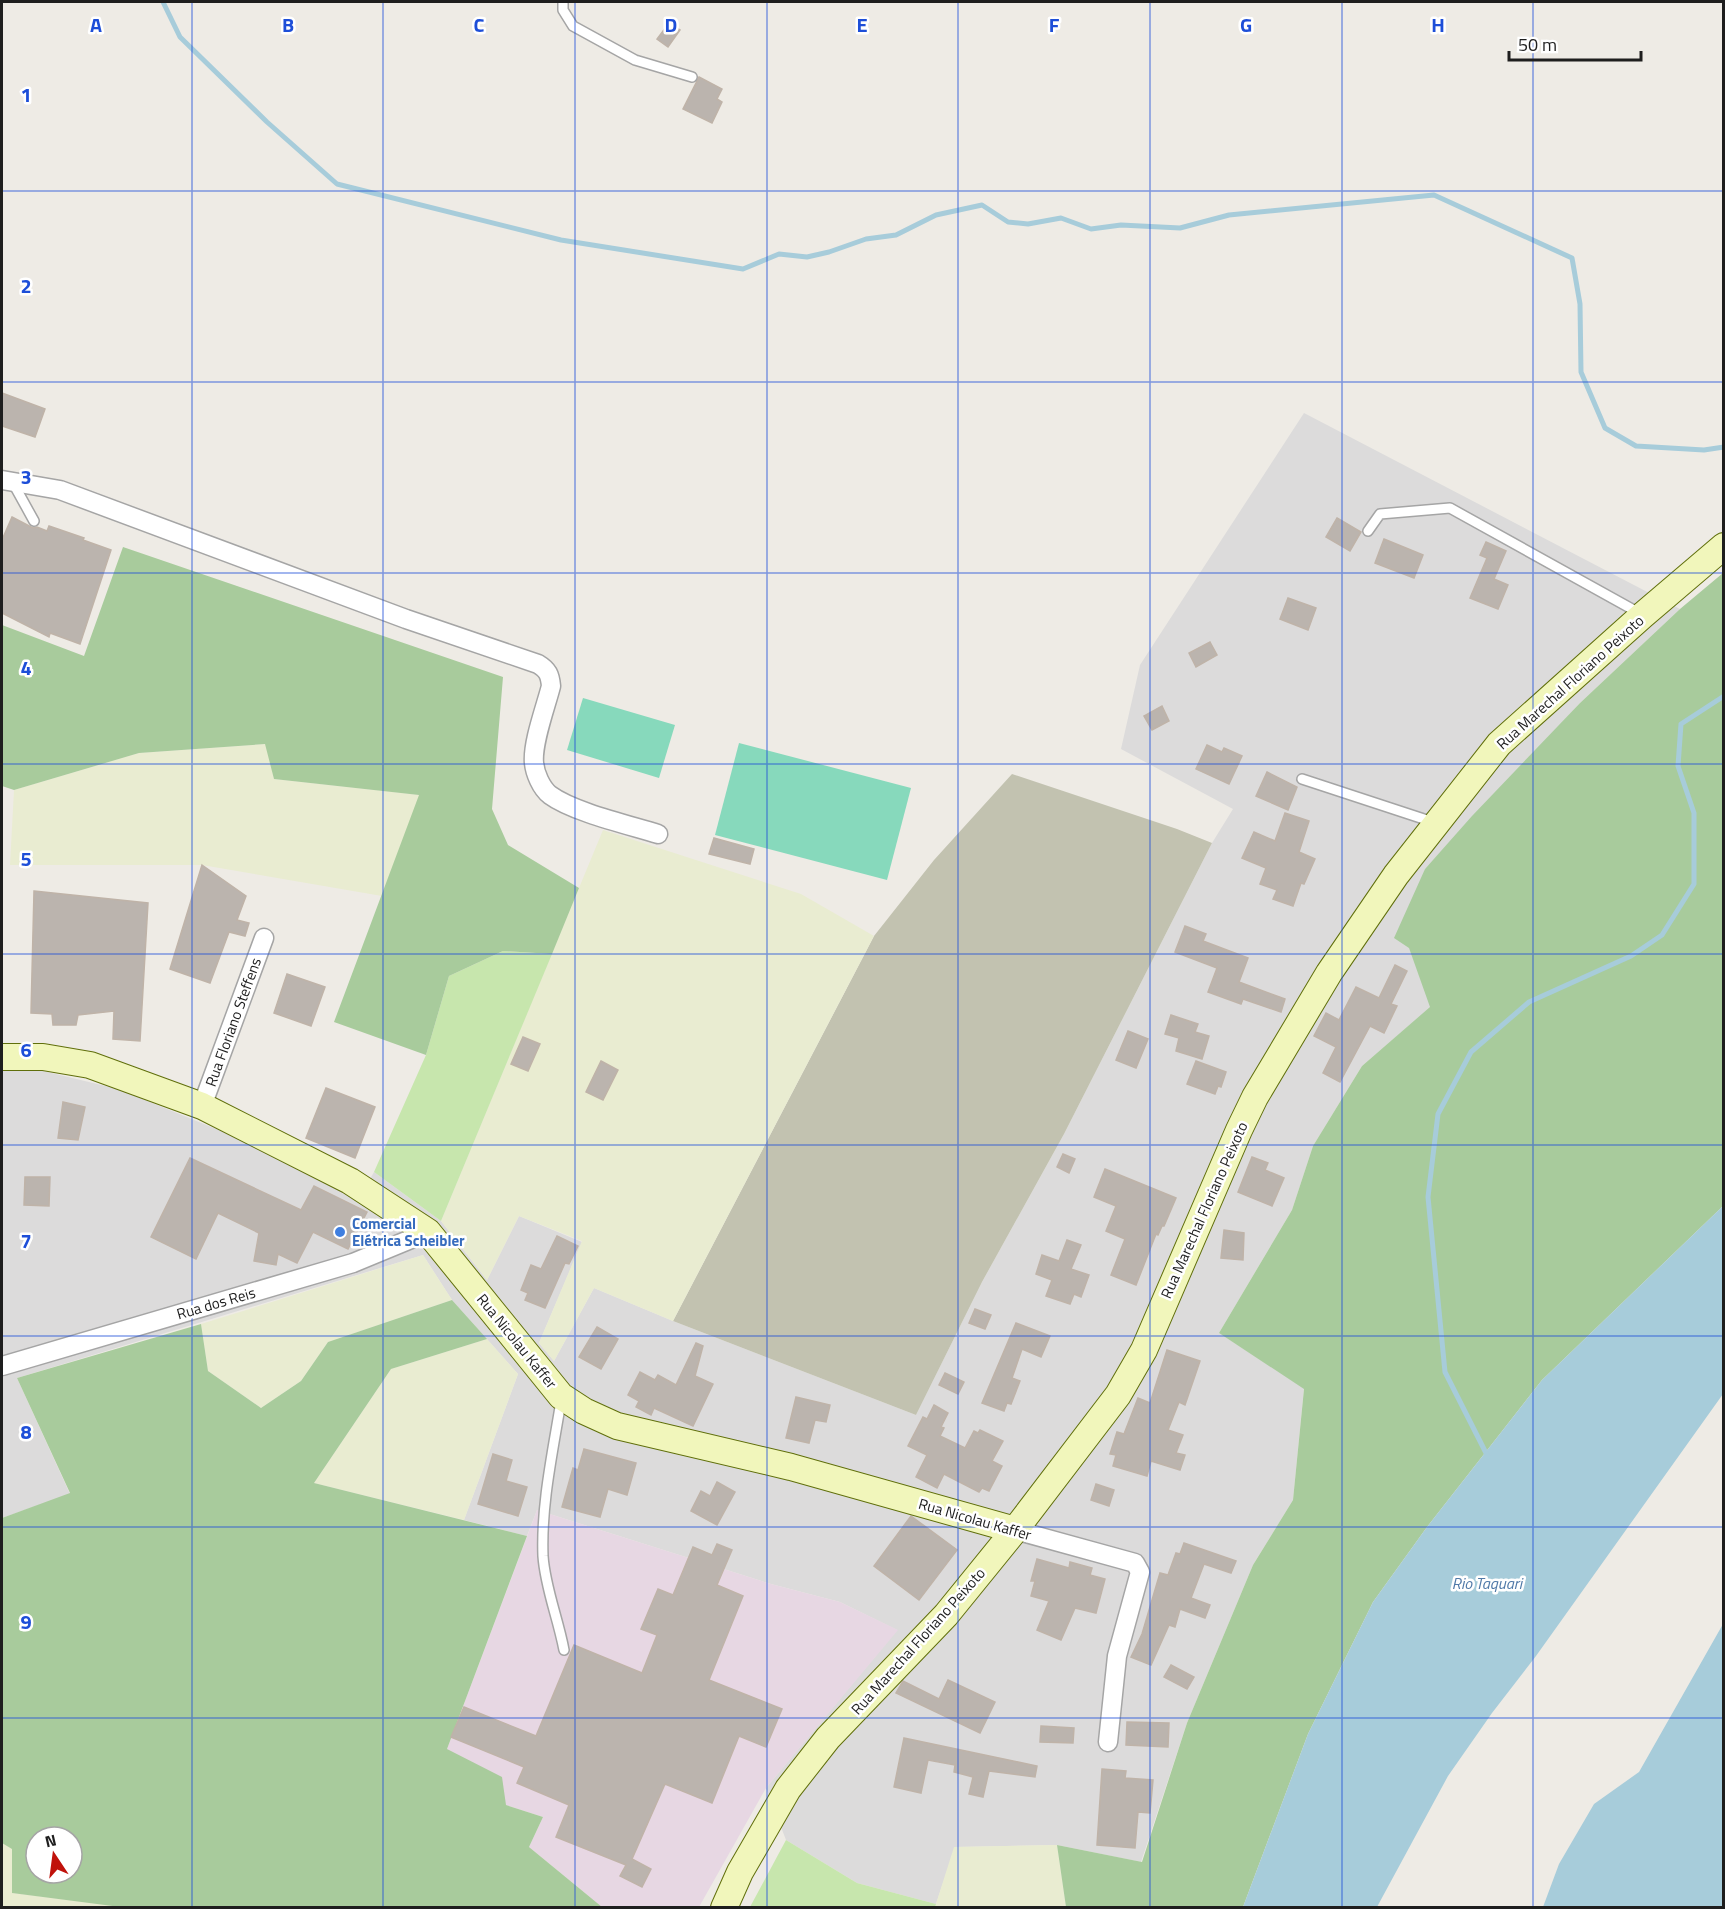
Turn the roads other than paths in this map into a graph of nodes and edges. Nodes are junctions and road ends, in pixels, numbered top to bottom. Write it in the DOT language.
graph roads {
  1 [pos="563,2"];
  2 [pos="692,77"];
  3 [pos="7,482"];
  4 [pos="34,521"];
  5 [pos="1368,531"];
  6 [pos="1724,546"];
  7 [pos="1643,615"];
  8 [pos="1302,778"];
  9 [pos="1436,823"];
  10 [pos="658,834"];
  11 [pos="264,938"];
  12 [pos="2,1057"];
  13 [pos="202,1106"];
  14 [pos="428,1232"];
  15 [pos="2,1366"];
  16 [pos="561,1396"];
  17 [pos="1016,1530"];
  18 [pos="564,1650"];
  19 [pos="1108,1742"];
  20 [pos="724,1908"];
  1 -- 2 [label="lane"];
  3 -- 4 [label="lane"];
  3 -- 10 [label="street"];
  5 -- 7 [label="lane"];
  6 -- 7 [label="main road, Rua Marechal Floriano Peixoto"];
  7 -- 9 [label="main road, Rua Marechal Floriano Peixoto"];
  8 -- 9 [label="lane"];
  9 -- 17 [label="main road, Rua Marechal Floriano Peixoto"];
  11 -- 13 [label="street, Rua Floriano Steffens"];
  12 -- 13 [label="main road, Rua Nicolau Kaffer"];
  13 -- 14 [label="main road, Rua Nicolau Kaffer"];
  14 -- 15 [label="street, Rua dos Reis"];
  14 -- 16 [label="main road, Rua Nicolau Kaffer"];
  16 -- 17 [label="main road, Rua Nicolau Kaffer"];
  16 -- 18 [label="lane"];
  17 -- 19 [label="street, Rua Nicolau Kaffer"];
  17 -- 20 [label="main road, Rua Marechal Floriano Peixoto"];
}
